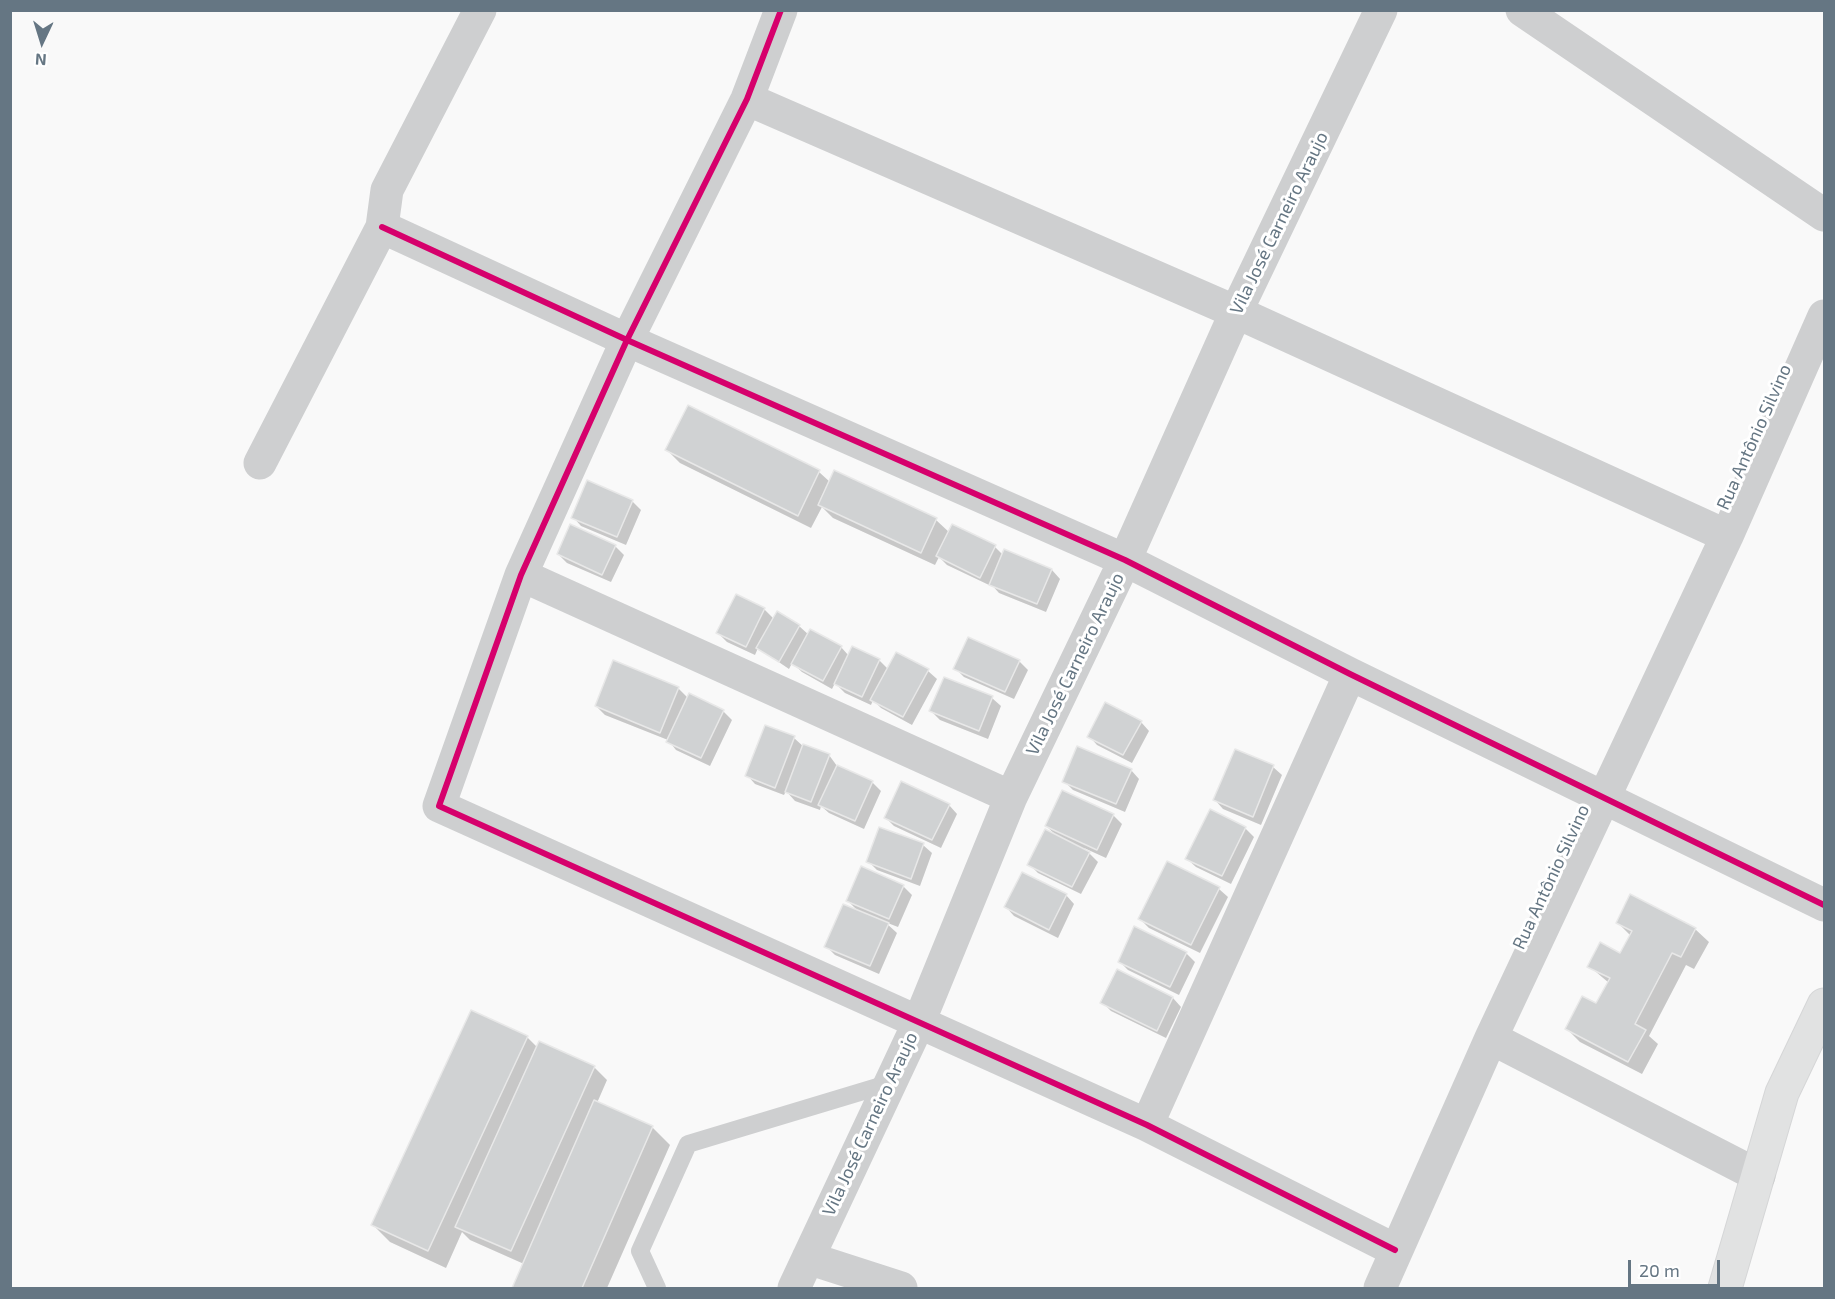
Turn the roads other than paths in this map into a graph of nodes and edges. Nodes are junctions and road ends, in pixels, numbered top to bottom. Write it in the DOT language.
graph roads {
  1 [pos="480,10"];
  2 [pos="781,10"];
  3 [pos="1381,10"];
  4 [pos="1522,10"];
  5 [pos="747,99"];
  6 [pos="1824,215"];
  7 [pos="382,227"];
  8 [pos="1236,312"];
  9 [pos="1824,316"];
  10 [pos="627,340"];
  11 [pos="260,463"];
  12 [pos="1727,536"];
  13 [pos="1125,560"];
  14 [pos="521,575"];
  15 [pos="1350,674"];
  16 [pos="1011,797"];
  17 [pos="1605,797"];
  18 [pos="1824,905"];
  19 [pos="1824,1005"];
  20 [pos="919,1022"];
  21 [pos="1491,1038"];
  22 [pos="888,1084"];
  23 [pos="1147,1125"];
  24 [pos="1759,1176"];
  25 [pos="1395,1250"];
  26 [pos="808,1258"];
  27 [pos="657,1288"];
  28 [pos="794,1288"];
  29 [pos="901,1288"];
  30 [pos="1380,1288"];
  31 [pos="1725,1288"];
  1 -- 7 [label="street"];
  2 -- 5 [label="street"];
  3 -- 8 [label="street, Vila José Carneiro Araujo"];
  4 -- 6 [label="street"];
  5 -- 8 [label="street"];
  5 -- 10 [label="street"];
  7 -- 10 [label="street"];
  7 -- 11 [label="street"];
  8 -- 12 [label="street"];
  8 -- 13 [label="street, Vila José Carneiro Araujo"];
  9 -- 12 [label="street, Rua Antônio Silvino"];
  10 -- 13 [label="street"];
  10 -- 14 [label="street"];
  12 -- 17 [label="street, Rua Antônio Silvino"];
  13 -- 15 [label="street"];
  13 -- 16 [label="street, Vila José Carneiro Araujo"];
  14 -- 16 [label="street"];
  14 -- 20 [label="street"];
  15 -- 17 [label="street"];
  15 -- 23 [label="street"];
  16 -- 20 [label="street, Vila José Carneiro Araujo"];
  17 -- 18 [label="street"];
  17 -- 21 [label="street, Rua Antônio Silvino"];
  19 -- 24 [label="main road"];
  20 -- 22 [label="street, Vila José Carneiro Araujo"];
  20 -- 23 [label="street"];
  21 -- 24 [label="street"];
  21 -- 25 [label="street, Rua Antônio Silvino"];
  22 -- 26 [label="street, Vila José Carneiro Araujo"];
  22 -- 27 [label="lane"];
  23 -- 25 [label="street"];
  24 -- 31 [label="main road"];
  25 -- 30 [label="street, Rua Antônio Silvino"];
  26 -- 28 [label="street, Vila José Carneiro Araujo"];
  26 -- 29 [label="street"];
}
